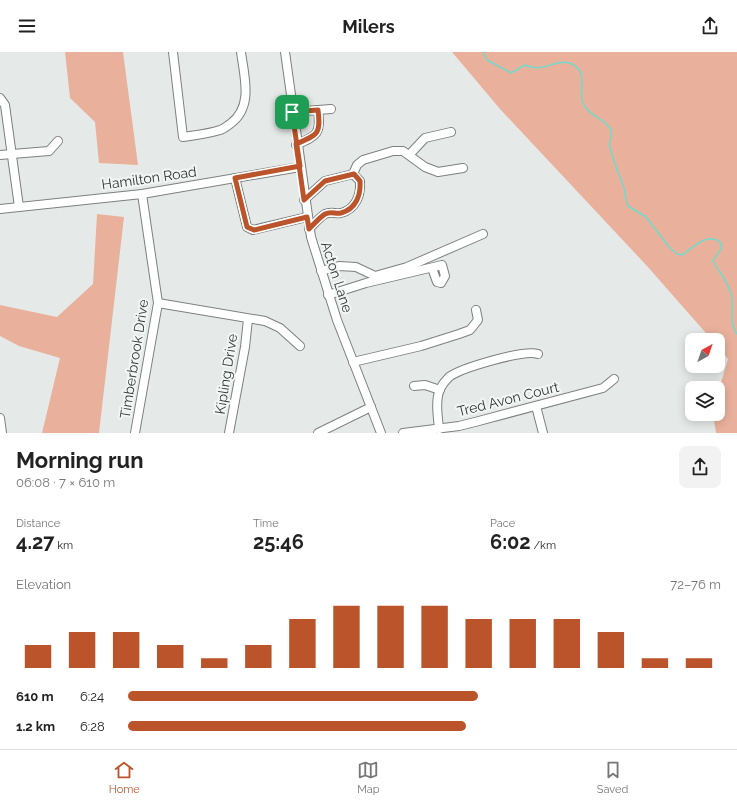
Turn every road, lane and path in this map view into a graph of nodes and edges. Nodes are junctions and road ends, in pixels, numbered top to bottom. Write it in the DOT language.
graph roads {
  1 [pos="173,52"];
  2 [pos="240,52"];
  3 [pos="285,52"];
  4 [pos="0,98"];
  5 [pos="331,109"];
  6 [pos="318,110"];
  7 [pos="292,112"];
  8 [pos="451,132"];
  9 [pos="58,141"];
  10 [pos="296,144"];
  11 [pos="12,154"];
  12 [pos="410,154"];
  13 [pos="0,155"];
  14 [pos="300,166"];
  15 [pos="463,168"];
  16 [pos="354,174"];
  17 [pos="235,178"];
  18 [pos="142,194"];
  19 [pos="304,200"];
  20 [pos="18,207"];
  21 [pos="0,209"];
  22 [pos="307,217"];
  23 [pos="309,229"];
  24 [pos="483,234"];
  25 [pos="432,268"];
  26 [pos="321,271"];
  27 [pos="328,295"];
  28 [pos="158,303"];
  29 [pos="476,310"];
  30 [pos="248,319"];
  31 [pos="300,346"];
  32 [pos="538,354"];
  33 [pos="353,362"];
  34 [pos="614,379"];
  35 [pos="414,386"];
  36 [pos="440,390"];
  37 [pos="536,406"];
  38 [pos="371,407"];
  39 [pos="0,418"];
  40 [pos="439,429"];
  41 [pos="2,433"];
  42 [pos="135,433"];
  43 [pos="229,433"];
  44 [pos="318,433"];
  45 [pos="381,433"];
  46 [pos="403,433"];
  47 [pos="543,433"];
  1 -- 2 [label="street"];
  3 -- 7 [label="street, Acton Lane"];
  4 -- 11 [label="street"];
  5 -- 6 [label="street"];
  6 -- 7 [label="street"];
  6 -- 10 [label="street"];
  7 -- 10 [label="street, Acton Lane"];
  8 -- 12 [label="street"];
  9 -- 11 [label="street"];
  10 -- 14 [label="street, Acton Lane"];
  11 -- 13 [label="street"];
  11 -- 20 [label="street"];
  12 -- 15 [label="street"];
  12 -- 16 [label="street"];
  14 -- 17 [label="street, Hamilton Road"];
  14 -- 19 [label="street, Acton Lane"];
  16 -- 19 [label="street"];
  16 -- 23 [label="street"];
  17 -- 18 [label="street, Hamilton Road"];
  17 -- 22 [label="street"];
  18 -- 20 [label="street, Hamilton Road"];
  18 -- 28 [label="street, Timberbrook Drive"];
  19 -- 22 [label="street, Acton Lane"];
  20 -- 21 [label="street, Hamilton Road"];
  22 -- 23 [label="street, Acton Lane"];
  23 -- 26 [label="street, Acton Lane"];
  24 -- 26 [label="street"];
  25 -- 27 [label="street"];
  26 -- 27 [label="street, Acton Lane"];
  27 -- 33 [label="street, Acton Lane"];
  28 -- 30 [label="street"];
  28 -- 42 [label="street, Timberbrook Drive"];
  29 -- 33 [label="street"];
  30 -- 31 [label="street"];
  30 -- 43 [label="street, Kipling Drive"];
  32 -- 36 [label="street"];
  33 -- 38 [label="street, Acton Lane"];
  34 -- 37 [label="street, Tred Avon Court"];
  35 -- 36 [label="street"];
  36 -- 40 [label="street"];
  37 -- 40 [label="street, Tred Avon Court"];
  37 -- 47 [label="street"];
  38 -- 44 [label="street"];
  38 -- 45 [label="street, Acton Lane"];
  39 -- 41 [label="street"];
  40 -- 46 [label="street, Tred Avon Court"];
}
